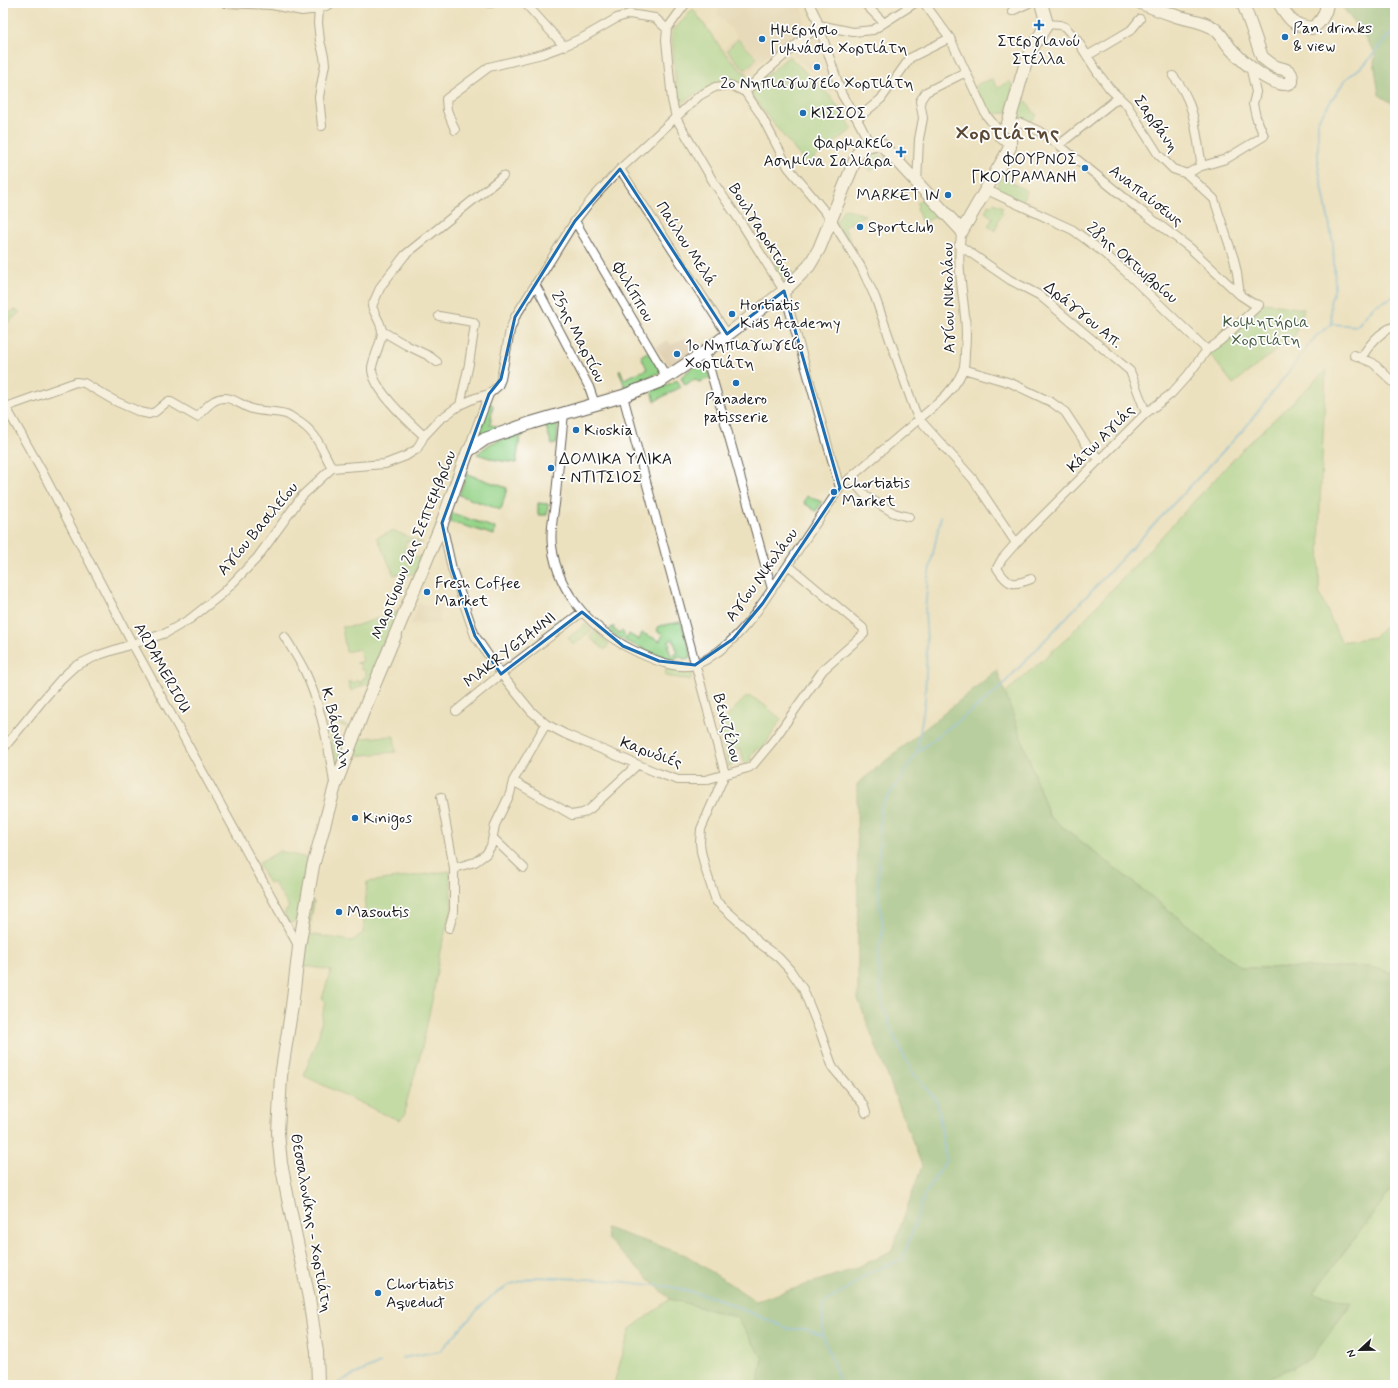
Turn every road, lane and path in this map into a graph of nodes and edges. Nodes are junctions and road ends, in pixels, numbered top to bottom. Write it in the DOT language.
graph roads {
  1 [pos="225,3"];
  2 [pos="333,3"];
  3 [pos="488,3"];
  4 [pos="492,3"];
  5 [pos="525,3"];
  6 [pos="686,3"];
  7 [pos="809,3"];
  8 [pos="864,3"];
  9 [pos="915,3"];
  10 [pos="924,3"];
  11 [pos="1029,3"];
  12 [pos="1041,3"];
  13 [pos="1141,3"];
  14 [pos="1243,3"];
  15 [pos="1279,3"];
  16 [pos="1327,3"];
  17 [pos="1155,5"];
  18 [pos="319,9"];
  19 [pos="1012,11"];
  20 [pos="1140,19"];
  21 [pos="884,23"];
  22 [pos="1047,24"];
  23 [pos="819,25"];
  24 [pos="667,30"];
  25 [pos="950,38"];
  26 [pos="564,46"];
  27 [pos="1087,56"];
  28 [pos="1250,66"];
  29 [pos="966,72"];
  30 [pos="1173,76"];
  31 [pos="746,92"];
  32 [pos="1119,97"];
  33 [pos="676,118"];
  34 [pos="857,119"];
  35 [pos="322,126"];
  36 [pos="455,130"];
  37 [pos="1007,132"];
  38 [pos="870,144"];
  39 [pos="1059,144"];
  40 [pos="1199,167"];
  41 [pos="620,169"];
  42 [pos="1187,174"];
  43 [pos="503,176"];
  44 [pos="917,184"];
  45 [pos="987,190"];
  46 [pos="831,219"];
  47 [pos="575,221"];
  48 [pos="962,231"];
  49 [pos="959,245"];
  50 [pos="535,284"];
  51 [pos="784,291"];
  52 [pos="1240,295"];
  53 [pos="1259,305"];
  54 [pos="439,316"];
  55 [pos="1395,326"];
  56 [pos="382,331"];
  57 [pos="728,334"];
  58 [pos="1207,350"];
  59 [pos="705,352"];
  60 [pos="437,362"];
  61 [pos="963,369"];
  62 [pos="667,378"];
  63 [pos="1395,384"];
  64 [pos="489,394"];
  65 [pos="623,396"];
  66 [pos="4,404"];
  67 [pos="595,404"];
  68 [pos="460,406"];
  69 [pos="564,413"];
  70 [pos="1146,413"];
  71 [pos="919,419"];
  72 [pos="424,436"];
  73 [pos="468,452"];
  74 [pos="1100,460"];
  75 [pos="332,468"];
  76 [pos="850,478"];
  77 [pos="840,488"];
  78 [pos="909,517"];
  79 [pos="442,523"];
  80 [pos="1016,543"];
  81 [pos="788,565"];
  82 [pos="1031,579"];
  83 [pos="772,589"];
  84 [pos="582,612"];
  85 [pos="284,636"];
  86 [pos="133,645"];
  87 [pos="695,665"];
  88 [pos="501,674"];
  89 [pos="456,711"];
  90 [pos="546,724"];
  91 [pos="3,749"];
  92 [pos="637,764"];
  93 [pos="725,774"];
  94 [pos="513,782"];
  95 [pos="335,786"];
  96 [pos="441,797"];
  97 [pos="493,838"];
  98 [pos="454,868"];
  99 [pos="524,868"];
  100 [pos="449,928"];
  101 [pos="299,947"];
  102 [pos="866,1113"];
  103 [pos="318,1385"];
  1 -- 18 [label="street"];
  2 -- 18 [label="street"];
  3 -- 4 [label="street"];
  5 -- 26 [label="street"];
  6 -- 24 [label="street"];
  7 -- 23 [label="street"];
  8 -- 21 [label="street"];
  9 -- 21 [label="street"];
  10 -- 25 [label="street"];
  11 -- 19 [label="street"];
  12 -- 22 [label="street"];
  13 -- 17 [label="street"];
  14 -- 28 [label="street"];
  15 -- 16 [label="street"];
  17 -- 28 [label="street"];
  18 -- 35 [label="street"];
  20 -- 27 [label="street"];
  21 -- 23 [label="street"];
  22 -- 27 [label="street, Σαρβάνη"];
  22 -- 37 [label="street"];
  23 -- 31 [label="street"];
  23 -- 34 [label="street"];
  24 -- 26 [label="street"];
  24 -- 33 [label="street, Βουλγαροκτόνου"];
  25 -- 29 [label="street"];
  25 -- 34 [label="street"];
  26 -- 36 [label="street"];
  27 -- 32 [label="street, Σαρβάνη"];
  28 -- 40 [label="street"];
  29 -- 37 [label="street"];
  29 -- 44 [label="street"];
  30 -- 40 [label="street"];
  31 -- 33 [label="street"];
  31 -- 46 [label="street"];
  32 -- 39 [label="street"];
  32 -- 42 [label="street, Σαρβάνη"];
  33 -- 41 [label="street"];
  33 -- 51 [label="street, Βουλγαροκτόνου"];
  34 -- 38 [label="street"];
  37 -- 39 [label="street, Αναπαύσεως"];
  37 -- 45 [label="street"];
  38 -- 44 [label="street"];
  38 -- 46 [label="street, Μαρτύρων 2ας Σεπτεμβρίου"];
  39 -- 52 [label="street, Αναπαύσεως"];
  40 -- 42 [label="street"];
  41 -- 47 [label="street"];
  41 -- 57 [label="street, Παύλου Μελά"];
  42 -- 52 [label="street, Σαρβάνη"];
  43 -- 56 [label="street"];
  44 -- 48 [label="street"];
  45 -- 48 [label="street"];
  45 -- 58 [label="street, 28ης Οκτωβρίου"];
  46 -- 51 [label="street, Μαρτύρων 2ας Σεπτεμβρίου"];
  46 -- 71 [label="street"];
  47 -- 50 [label="street"];
  47 -- 62 [label="street, Φιλίππου"];
  48 -- 49 [label="street, Αγίου Νικολάου"];
  49 -- 61 [label="street, Αγίου Νικολάου"];
  49 -- 70 [label="street, Δράγγου Απ."];
  50 -- 64 [label="street"];
  50 -- 67 [label="street, 25ης Μαρτίου"];
  51 -- 57 [label="street, Μαρτύρων 2ας Σεπτεμβρίου"];
  51 -- 77 [label="street, Βουλγαροκτόνου"];
  52 -- 53 [label="street, Αναπαύσεως"];
  53 -- 58 [label="street, Κάτω Αγιάς"];
  54 -- 68 [label="street"];
  55 -- 63 [label="street"];
  56 -- 60 [label="street"];
  56 -- 72 [label="street"];
  57 -- 59 [label="street, Μαρτύρων 2ας Σεπτεμβρίου"];
  58 -- 70 [label="street, Κάτω Αγιάς"];
  59 -- 62 [label="street, Μαρτύρων 2ας Σεπτεμβρίου"];
  59 -- 83 [label="street"];
  61 -- 71 [label="street, Αγίου Νικολάου"];
  61 -- 74 [label="street"];
  62 -- 65 [label="street, Μαρτύρων 2ας Σεπτεμβρίου"];
  64 -- 68 [label="street"];
  64 -- 73 [label="street"];
  65 -- 67 [label="street, Μαρτύρων 2ας Σεπτεμβρίου"];
  65 -- 87 [label="street, Βενιζέλου"];
  66 -- 75 [label="street"];
  66 -- 86 [label="street, ARDAMERIOU"];
  67 -- 69 [label="street, Μαρτύρων 2ας Σεπτεμβρίου"];
  68 -- 72 [label="street"];
  69 -- 73 [label="street, Μαρτύρων 2ας Σεπτεμβρίου"];
  69 -- 84 [label="street"];
  70 -- 74 [label="street, Κάτω Αγιάς"];
  71 -- 76 [label="street, Αγίου Νικολάου"];
  71 -- 80 [label="street"];
  72 -- 75 [label="street"];
  73 -- 79 [label="street, Μαρτύρων 2ας Σεπτεμβρίου"];
  74 -- 80 [label="street, Κάτω Αγιάς"];
  75 -- 86 [label="street, Αγίου Βασιλείου"];
  76 -- 77 [label="street, Αγίου Νικολάου"];
  76 -- 78 [label="street"];
  77 -- 81 [label="street, Αγίου Νικολάου"];
  79 -- 88 [label="street, Καρυδιές"];
  79 -- 95 [label="street, Μαρτύρων 2ας Σεπτεμβρίου"];
  80 -- 82 [label="street, Κάτω Αγιάς"];
  81 -- 83 [label="street, Αγίου Νικολάου"];
  81 -- 93 [label="street, Καρυδιές"];
  83 -- 87 [label="street, Αγίου Νικολάου"];
  84 -- 87 [label="street"];
  84 -- 88 [label="street, MAKRYGIANNI"];
  85 -- 95 [label="street, Κ. Βάρναλη"];
  86 -- 91 [label="street, Αγίου Βασιλείου"];
  86 -- 101 [label="street, ARDAMERIOU"];
  87 -- 93 [label="street, Βενιζέλου"];
  88 -- 89 [label="street, MAKRYGIANNI"];
  88 -- 90 [label="street, Καρυδιές"];
  90 -- 92 [label="street, Καρυδιές"];
  90 -- 94 [label="street"];
  92 -- 93 [label="street, Καρυδιές"];
  92 -- 94 [label="street"];
  93 -- 102 [label="street, Βενιζέλου"];
  94 -- 97 [label="street"];
  95 -- 101 [label="street, Μαρτύρων 2ας Σεπτεμβρίου"];
  96 -- 98 [label="street"];
  97 -- 98 [label="street"];
  97 -- 99 [label="street"];
  98 -- 100 [label="street"];
  101 -- 103 [label="street, Θεσσαλονίκης - Χορτιάτη"];
}
